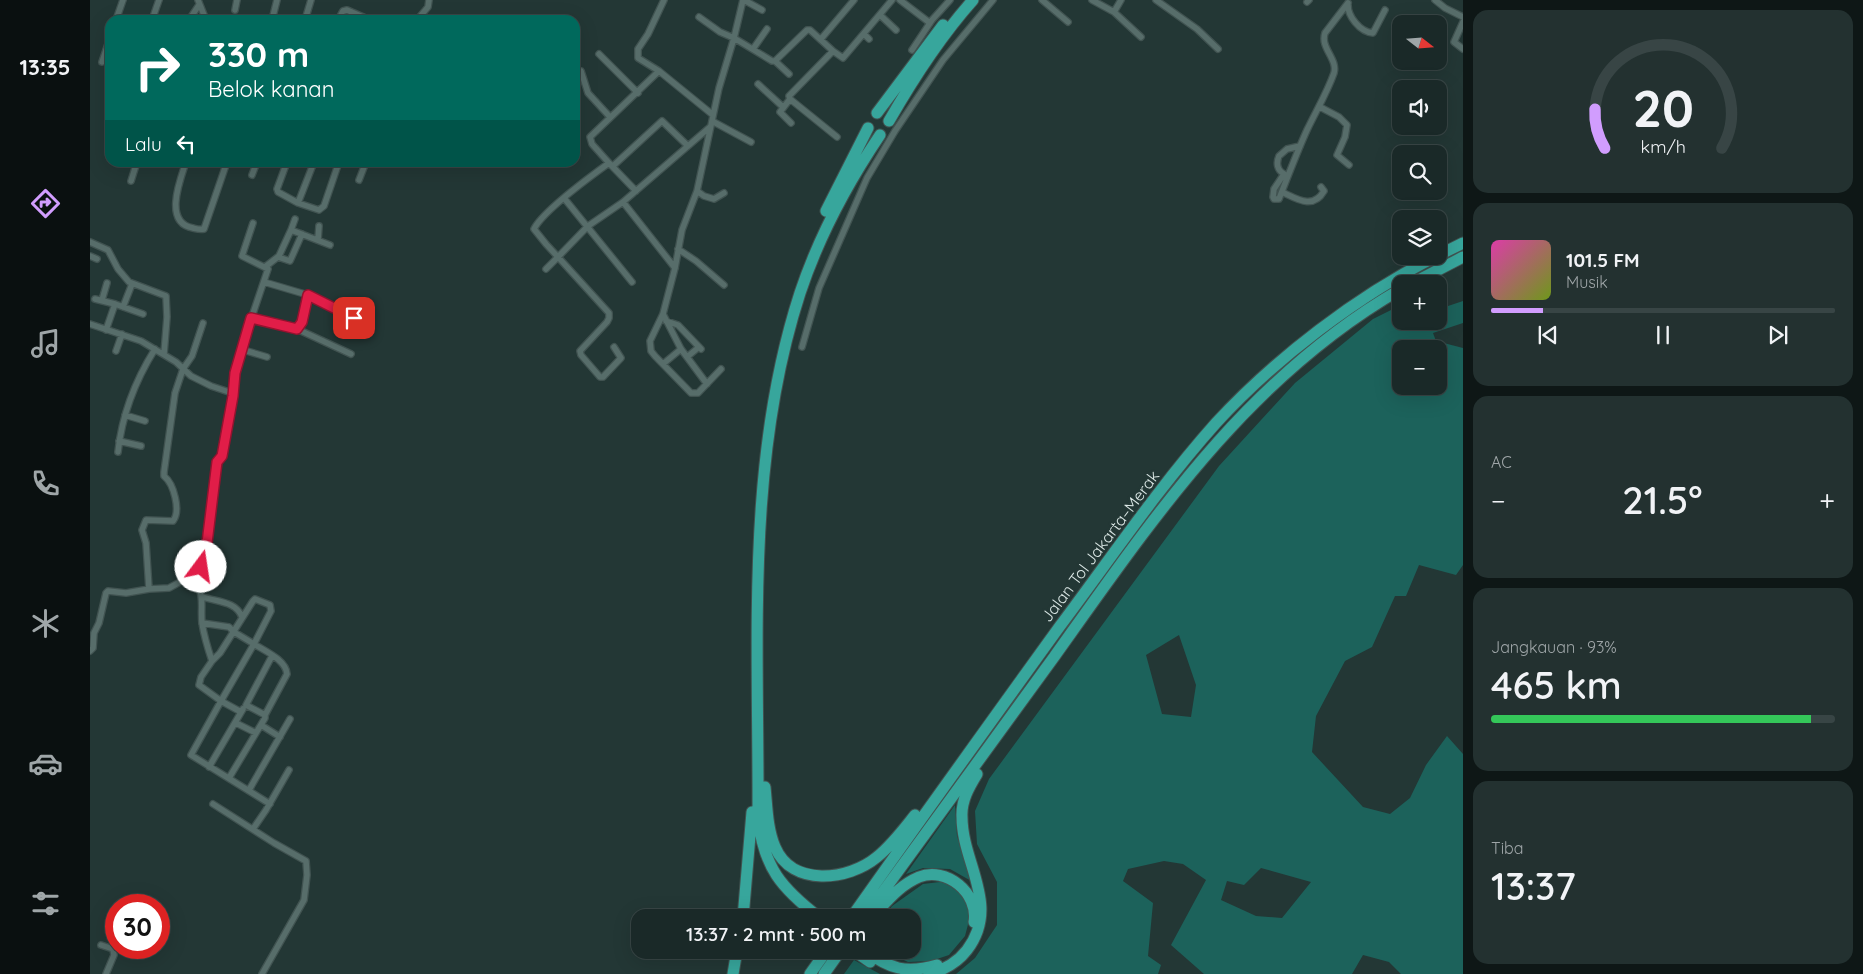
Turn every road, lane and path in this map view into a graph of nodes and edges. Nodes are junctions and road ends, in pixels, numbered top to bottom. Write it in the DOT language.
graph roads {
  1 [pos="123,0"];
  2 [pos="159,0"];
  3 [pos="237,0"];
  4 [pos="277,0"];
  5 [pos="311,0"];
  6 [pos="429,0"];
  7 [pos="664,0"];
  8 [pos="743,0"];
  9 [pos="854,0"];
  10 [pos="892,0"];
  11 [pos="900,0"];
  12 [pos="950,0"];
  13 [pos="963,0"];
  14 [pos="973,0"];
  15 [pos="992,0"];
  16 [pos="1042,0"];
  17 [pos="1092,0"];
  18 [pos="1121,0"];
  19 [pos="1156,0"];
  20 [pos="1435,0"];
  21 [pos="198,2"];
  22 [pos="1348,2"];
  23 [pos="235,10"];
  24 [pos="762,10"];
  25 [pos="1385,10"];
  26 [pos="1114,12"];
  27 [pos="118,15"];
  28 [pos="154,15"];
  29 [pos="192,15"];
  30 [pos="204,15"];
  31 [pos="273,15"];
  32 [pos="306,15"];
  33 [pos="341,15"];
  34 [pos="358,15"];
  35 [pos="421,15"];
  36 [pos="880,15"];
  37 [pos="700,17"];
  38 [pos="1463,17"];
  39 [pos="1068,22"];
  40 [pos="1463,22"];
  41 [pos="930,23"];
  42 [pos="767,29"];
  43 [pos="896,30"];
  44 [pos="864,34"];
  45 [pos="1141,37"];
  46 [pos="734,38"];
  47 [pos="821,39"];
  48 [pos="870,39"];
  49 [pos="753,49"];
  50 [pos="1218,49"];
  51 [pos="833,50"];
  52 [pos="912,50"];
  53 [pos="1463,50"];
  54 [pos="105,53"];
  55 [pos="599,54"];
  56 [pos="102,62"];
  57 [pos="775,62"];
  58 [pos="659,71"];
  59 [pos="581,72"];
  60 [pos="789,74"];
  61 [pos="758,84"];
  62 [pos="638,93"];
  63 [pos="790,99"];
  64 [pos="783,107"];
  65 [pos="1320,107"];
  66 [pos="878,113"];
  67 [pos="610,117"];
  68 [pos="712,121"];
  69 [pos="889,121"];
  70 [pos="791,123"];
  71 [pos="868,128"];
  72 [pos="880,135"];
  73 [pos="837,137"];
  74 [pos="751,142"];
  75 [pos="688,146"];
  76 [pos="1300,146"];
  77 [pos="611,164"];
  78 [pos="1349,165"];
  79 [pos="135,167"];
  80 [pos="184,167"];
  81 [pos="224,167"];
  82 [pos="255,167"];
  83 [pos="284,167"];
  84 [pos="312,167"];
  85 [pos="337,167"];
  86 [pos="363,167"];
  87 [pos="1287,172"];
  88 [pos="252,175"];
  89 [pos="359,180"];
  90 [pos="131,181"];
  91 [pos="1320,187"];
  92 [pos="636,191"];
  93 [pos="696,191"];
  94 [pos="1282,192"];
  95 [pos="724,193"];
  96 [pos="564,198"];
  97 [pos="623,202"];
  98 [pos="298,203"];
  99 [pos="295,219"];
  100 [pos="253,223"];
  101 [pos="319,226"];
  102 [pos="588,226"];
  103 [pos="292,230"];
  104 [pos="302,234"];
  105 [pos="318,240"];
  106 [pos="90,242"];
  107 [pos="1463,243"];
  108 [pos="330,245"];
  109 [pos="678,249"];
  110 [pos="1447,251"];
  111 [pos="90,256"];
  112 [pos="558,256"];
  113 [pos="278,257"];
  114 [pos="1463,257"];
  115 [pos="97,259"];
  116 [pos="1421,265"];
  117 [pos="265,267"];
  118 [pos="546,268"];
  119 [pos="675,268"];
  120 [pos="1428,275"];
  121 [pos="264,282"];
  122 [pos="632,282"];
  123 [pos="108,283"];
  124 [pos="132,284"];
  125 [pos="724,285"];
  126 [pos="308,295"];
  127 [pos="1392,295"];
  128 [pos="95,298"];
  129 [pos="102,300"];
  130 [pos="115,304"];
  131 [pos="123,307"];
  132 [pos="143,314"];
  133 [pos="662,314"];
  134 [pos="251,318"];
  135 [pos="354,318"];
  136 [pos="666,321"];
  137 [pos="203,323"];
  138 [pos="90,324"];
  139 [pos="297,329"];
  140 [pos="106,330"];
  141 [pos="122,334"];
  142 [pos="614,347"];
  143 [pos="802,347"];
  144 [pos="156,349"];
  145 [pos="682,349"];
  146 [pos="116,351"];
  147 [pos="241,352"];
  148 [pos="164,354"];
  149 [pos="351,354"];
  150 [pos="687,357"];
  151 [pos="267,358"];
  152 [pos="663,364"];
  153 [pos="183,369"];
  154 [pos="721,369"];
  155 [pos="707,384"];
  156 [pos="232,393"];
  157 [pos="125,415"];
  158 [pos="144,421"];
  159 [pos="119,441"];
  160 [pos="141,446"];
  161 [pos="118,452"];
  162 [pos="189,577"];
  163 [pos="149,589"];
  164 [pos="203,597"];
  165 [pos="242,616"];
  166 [pos="202,623"];
  167 [pos="234,632"];
  168 [pos="254,644"];
  169 [pos="90,652"];
  170 [pos="272,656"];
  171 [pos="212,661"];
  172 [pos="221,701"];
  173 [pos="246,705"];
  174 [pos="241,712"];
  175 [pos="265,716"];
  176 [pos="290,719"];
  177 [pos="1009,720"];
  178 [pos="236,723"];
  179 [pos="261,725"];
  180 [pos="256,733"];
  181 [pos="280,737"];
  182 [pos="759,741"];
  183 [pos="959,766"];
  184 [pos="209,767"];
  185 [pos="289,770"];
  186 [pos="229,778"];
  187 [pos="249,790"];
  188 [pos="214,804"];
  189 [pos="270,804"];
  190 [pos="253,828"];
  191 [pos="752,830"];
  192 [pos="744,909"];
  193 [pos="798,909"];
  194 [pos="810,909"];
  195 [pos="857,909"];
  196 [pos="871,909"];
  197 [pos="881,909"];
  198 [pos="101,945"];
  199 [pos="736,959"];
  200 [pos="828,959"];
  201 [pos="832,959"];
  202 [pos="871,959"];
  203 [pos="876,959"];
  204 [pos="106,974"];
  205 [pos="262,974"];
  206 [pos="733,974"];
  207 [pos="810,974"];
  208 [pos="824,974"];
  209 [pos="895,974"];
  210 [pos="929,974"];
  1 -- 27 [label="street"];
  2 -- 28 [label="street"];
  3 -- 23 [label="street"];
  4 -- 31 [label="street"];
  5 -- 32 [label="street"];
  6 -- 35 [label="street"];
  7 -- 58 [label="street"];
  8 -- 24 [label="street"];
  8 -- 46 [label="street"];
  9 -- 47 [label="street"];
  10 -- 36 [label="street"];
  11 -- 41 [label="street"];
  12 -- 41 [label="street"];
  13 -- 66 [label="highway"];
  14 -- 69 [label="highway"];
  15 -- 143 [label="street"];
  16 -- 39 [label="street"];
  17 -- 26 [label="street"];
  18 -- 26 [label="street"];
  19 -- 50 [label="street"];
  20 -- 38 [label="street"];
  21 -- 29 [label="street"];
  21 -- 30 [label="street"];
  22 -- 25 [label="street"];
  22 -- 65 [label="street"];
  26 -- 45 [label="street"];
  33 -- 34 [label="street"];
  36 -- 43 [label="street"];
  36 -- 44 [label="street"];
  37 -- 46 [label="street"];
  40 -- 53 [label="street"];
  41 -- 52 [label="street"];
  42 -- 49 [label="street"];
  44 -- 48 [label="street"];
  44 -- 51 [label="street"];
  46 -- 49 [label="street"];
  46 -- 68 [label="street"];
  47 -- 51 [label="street"];
  47 -- 57 [label="street"];
  49 -- 57 [label="street"];
  51 -- 63 [label="street"];
  54 -- 56 [label="street"];
  55 -- 62 [label="street"];
  57 -- 60 [label="street"];
  58 -- 62 [label="street"];
  58 -- 68 [label="street"];
  59 -- 67 [label="street"];
  61 -- 64 [label="street"];
  62 -- 67 [label="street"];
  63 -- 64 [label="street"];
  63 -- 73 [label="street"];
  64 -- 70 [label="street"];
  65 -- 76 [label="street"];
  65 -- 78 [label="street"];
  67 -- 77 [label="street"];
  68 -- 74 [label="street"];
  68 -- 75 [label="street"];
  68 -- 93 [label="street"];
  71 -- 191 [label="highway"];
  72 -- 182 [label="highway"];
  75 -- 77 [label="street"];
  75 -- 92 [label="street"];
  76 -- 87 [label="street"];
  76 -- 87 [label="street"];
  77 -- 92 [label="street"];
  77 -- 96 [label="street"];
  79 -- 90 [label="street"];
  80 -- 81 [label="street"];
  82 -- 88 [label="street"];
  83 -- 98 [label="street"];
  84 -- 98 [label="street"];
  85 -- 98 [label="street"];
  86 -- 89 [label="street"];
  87 -- 94 [label="street"];
  87 -- 94 [label="street"];
  91 -- 94 [label="street"];
  92 -- 97 [label="street"];
  93 -- 95 [label="street"];
  93 -- 109 [label="street"];
  96 -- 102 [label="street"];
  96 -- 112 [label="street"];
  97 -- 102 [label="street"];
  97 -- 119 [label="street"];
  99 -- 103 [label="street"];
  100 -- 117 [label="street"];
  101 -- 105 [label="street"];
  102 -- 112 [label="street"];
  102 -- 122 [label="street"];
  103 -- 104 [label="street"];
  103 -- 113 [label="street"];
  104 -- 105 [label="street"];
  104 -- 113 [label="street"];
  105 -- 108 [label="street"];
  106 -- 124 [label="street"];
  107 -- 110 [label="highway, Jalan Tol Jakarta–Merak"];
  109 -- 119 [label="street"];
  109 -- 125 [label="street"];
  111 -- 115 [label="street"];
  112 -- 118 [label="street"];
  112 -- 142 [label="street"];
  113 -- 117 [label="street"];
  114 -- 120 [label="highway"];
  116 -- 183 [label="highway, Jalan Tol Jakarta–Merak"];
  117 -- 121 [label="street"];
  119 -- 133 [label="street"];
  121 -- 126 [label="street"];
  121 -- 134 [label="street"];
  123 -- 129 [label="street"];
  124 -- 131 [label="street"];
  124 -- 148 [label="street"];
  126 -- 135 [label="street"];
  126 -- 139 [label="street"];
  127 -- 177 [label="highway, Jalan Tol Jakarta–Merak"];
  128 -- 129 [label="street"];
  129 -- 130 [label="street"];
  130 -- 131 [label="street"];
  130 -- 140 [label="street"];
  131 -- 132 [label="street"];
  133 -- 136 [label="street"];
  133 -- 152 [label="street"];
  134 -- 139 [label="street"];
  134 -- 147 [label="street"];
  136 -- 145 [label="street"];
  136 -- 150 [label="street"];
  137 -- 153 [label="street"];
  138 -- 140 [label="street"];
  139 -- 149 [label="street"];
  140 -- 141 [label="street"];
  141 -- 144 [label="street"];
  141 -- 146 [label="street"];
  144 -- 148 [label="street"];
  144 -- 157 [label="street"];
  145 -- 150 [label="street"];
  145 -- 152 [label="street"];
  147 -- 151 [label="street"];
  147 -- 156 [label="street"];
  148 -- 153 [label="street"];
  150 -- 155 [label="street"];
  152 -- 155 [label="street"];
  153 -- 156 [label="street"];
  153 -- 163 [label="street"];
  154 -- 155 [label="street"];
  156 -- 162 [label="street"];
  157 -- 158 [label="street"];
  157 -- 159 [label="street"];
  159 -- 160 [label="street"];
  159 -- 161 [label="street"];
  162 -- 163 [label="street"];
  162 -- 164 [label="street"];
  163 -- 169 [label="street"];
  164 -- 165 [label="street"];
  164 -- 166 [label="street"];
  165 -- 167 [label="street"];
  165 -- 168 [label="street"];
  166 -- 167 [label="street"];
  166 -- 171 [label="street"];
  167 -- 168 [label="street"];
  167 -- 171 [label="street"];
  168 -- 170 [label="street"];
  168 -- 172 [label="street"];
  170 -- 173 [label="street"];
  170 -- 175 [label="street"];
  171 -- 172 [label="street"];
  172 -- 174 [label="street"];
  172 -- 184 [label="street"];
  173 -- 174 [label="street"];
  173 -- 175 [label="street"];
  174 -- 178 [label="street"];
  175 -- 179 [label="street"];
  176 -- 181 [label="street"];
  177 -- 196 [label="highway, Jalan Tol Jakarta–Merak"];
  177 -- 210 [label="highway"];
  178 -- 180 [label="street"];
  178 -- 184 [label="street"];
  179 -- 180 [label="street"];
  179 -- 181 [label="street"];
  180 -- 186 [label="street"];
  181 -- 187 [label="street"];
  182 -- 183 [label="highway"];
  182 -- 194 [label="highway"];
  183 -- 195 [label="highway, Jalan Tol Jakarta–Merak"];
  184 -- 186 [label="street"];
  185 -- 189 [label="street"];
  186 -- 187 [label="street"];
  187 -- 189 [label="street"];
  188 -- 190 [label="street"];
  189 -- 190 [label="street"];
  190 -- 205 [label="street"];
  191 -- 192 [label="highway"];
  191 -- 193 [label="highway"];
  197 -- 203 [label="highway"];
  198 -- 204 [label="street"];
  199 -- 206 [label="highway"];
  200 -- 207 [label="highway"];
  201 -- 208 [label="highway"];
  202 -- 209 [label="highway"];
}
